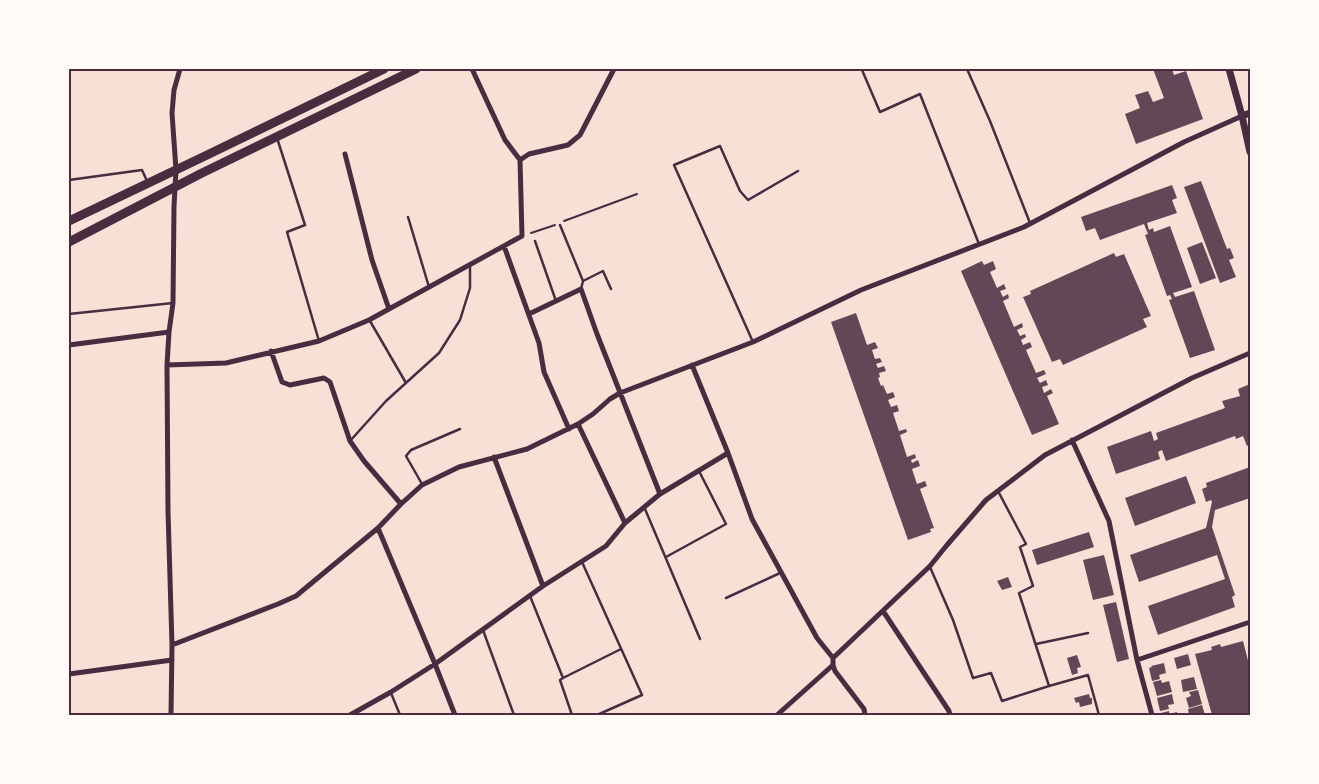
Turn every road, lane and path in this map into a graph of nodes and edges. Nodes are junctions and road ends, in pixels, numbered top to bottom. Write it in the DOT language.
graph roads {
  1 [pos="180,69"];
  2 [pos="384,69"];
  3 [pos="416,69"];
  4 [pos="472,69"];
  5 [pos="614,69"];
  6 [pos="864,69"];
  7 [pos="967,69"];
  8 [pos="1229,69"];
  9 [pos="1250,113"];
  10 [pos="1242,116"];
  11 [pos="276,137"];
  12 [pos="1250,152"];
  13 [pos="344,154"];
  14 [pos="520,160"];
  15 [pos="176,170"];
  16 [pos="798,172"];
  17 [pos="69,180"];
  18 [pos="148,184"];
  19 [pos="175,187"];
  20 [pos="637,194"];
  21 [pos="408,217"];
  22 [pos="69,221"];
  23 [pos="560,224"];
  24 [pos="1030,224"];
  25 [pos="522,236"];
  26 [pos="536,241"];
  27 [pos="69,242"];
  28 [pos="979,244"];
  29 [pos="504,246"];
  30 [pos="470,265"];
  31 [pos="583,281"];
  32 [pos="429,288"];
  33 [pos="581,289"];
  34 [pos="611,290"];
  35 [pos="556,301"];
  36 [pos="173,303"];
  37 [pos="389,309"];
  38 [pos="69,314"];
  39 [pos="529,314"];
  40 [pos="369,320"];
  41 [pos="169,332"];
  42 [pos="319,341"];
  43 [pos="753,342"];
  44 [pos="69,345"];
  45 [pos="271,351"];
  46 [pos="1250,353"];
  47 [pos="167,365"];
  48 [pos="692,366"];
  49 [pos="406,383"];
  50 [pos="620,393"];
  51 [pos="578,424"];
  52 [pos="460,429"];
  53 [pos="569,429"];
  54 [pos="1072,440"];
  55 [pos="350,441"];
  56 [pos="728,453"];
  57 [pos="494,457"];
  58 [pos="699,471"];
  59 [pos="422,485"];
  60 [pos="998,490"];
  61 [pos="660,494"];
  62 [pos="401,504"];
  63 [pos="644,507"];
  64 [pos="624,523"];
  65 [pos="378,528"];
  66 [pos="666,557"];
  67 [pos="582,562"];
  68 [pos="930,566"];
  69 [pos="781,572"];
  70 [pos="543,586"];
  71 [pos="530,596"];
  72 [pos="726,598"];
  73 [pos="883,612"];
  74 [pos="1250,622"];
  75 [pos="484,630"];
  76 [pos="1088,632"];
  77 [pos="700,639"];
  78 [pos="1036,644"];
  79 [pos="172,645"];
  80 [pos="621,649"];
  81 [pos="833,658"];
  82 [pos="172,660"];
  83 [pos="1137,660"];
  84 [pos="435,664"];
  85 [pos="833,665"];
  86 [pos="69,674"];
  87 [pos="563,678"];
  88 [pos="1049,686"];
  89 [pos="391,692"];
  90 [pos="171,715"];
  91 [pos="350,715"];
  92 [pos="400,715"];
  93 [pos="455,715"];
  94 [pos="514,715"];
  95 [pos="572,715"];
  96 [pos="597,715"];
  97 [pos="777,715"];
  98 [pos="865,715"];
  99 [pos="950,715"];
  100 [pos="1099,715"];
  101 [pos="1152,715"];
  1 -- 15 [label="street"];
  2 -- 15 [label="main road"];
  3 -- 11 [label="main road"];
  4 -- 14 [label="street"];
  5 -- 14 [label="street"];
  6 -- 28 [label="lane"];
  7 -- 24 [label="lane"];
  8 -- 10 [label="street"];
  9 -- 10 [label="street"];
  10 -- 12 [label="street"];
  10 -- 24 [label="street"];
  11 -- 19 [label="main road"];
  11 -- 42 [label="lane"];
  13 -- 37 [label="street"];
  14 -- 25 [label="street"];
  15 -- 18 [label="main road"];
  15 -- 19 [label="street"];
  16 -- 43 [label="lane"];
  17 -- 18 [label="lane"];
  18 -- 22 [label="main road"];
  19 -- 27 [label="main road"];
  19 -- 36 [label="street"];
  20 -- 23 [label="path"];
  21 -- 32 [label="lane"];
  23 -- 25 [label="path"];
  23 -- 31 [label="lane"];
  24 -- 28 [label="street"];
  25 -- 29 [label="street"];
  26 -- 35 [label="lane"];
  28 -- 43 [label="street"];
  29 -- 30 [label="street"];
  29 -- 39 [label="street"];
  30 -- 32 [label="street"];
  30 -- 49 [label="lane"];
  31 -- 33 [label="lane"];
  31 -- 34 [label="lane"];
  32 -- 37 [label="street"];
  33 -- 35 [label="street"];
  33 -- 50 [label="street"];
  35 -- 39 [label="street"];
  36 -- 38 [label="lane"];
  36 -- 41 [label="street"];
  37 -- 40 [label="street"];
  39 -- 53 [label="street"];
  40 -- 42 [label="street"];
  40 -- 49 [label="lane"];
  41 -- 44 [label="street"];
  41 -- 47 [label="street"];
  42 -- 45 [label="street"];
  43 -- 48 [label="street"];
  45 -- 47 [label="street"];
  45 -- 55 [label="street"];
  46 -- 54 [label="street"];
  47 -- 79 [label="street"];
  48 -- 50 [label="street"];
  48 -- 56 [label="street"];
  49 -- 55 [label="lane"];
  50 -- 51 [label="street"];
  50 -- 61 [label="street"];
  51 -- 53 [label="street"];
  51 -- 64 [label="street"];
  52 -- 59 [label="lane"];
  53 -- 57 [label="street"];
  54 -- 60 [label="street"];
  54 -- 83 [label="street"];
  55 -- 62 [label="street"];
  56 -- 58 [label="street"];
  56 -- 69 [label="street"];
  57 -- 59 [label="street"];
  57 -- 70 [label="street"];
  58 -- 61 [label="street"];
  58 -- 66 [label="lane"];
  59 -- 62 [label="street"];
  60 -- 68 [label="street"];
  60 -- 78 [label="lane"];
  61 -- 63 [label="street"];
  62 -- 65 [label="street"];
  63 -- 64 [label="street"];
  63 -- 66 [label="lane"];
  64 -- 67 [label="street"];
  65 -- 79 [label="street"];
  65 -- 84 [label="street"];
  66 -- 77 [label="lane"];
  67 -- 70 [label="street"];
  67 -- 80 [label="lane"];
  68 -- 73 [label="street"];
  68 -- 88 [label="lane"];
  69 -- 72 [label="lane"];
  69 -- 81 [label="street"];
  70 -- 71 [label="street"];
  71 -- 75 [label="street"];
  71 -- 87 [label="lane"];
  73 -- 81 [label="street"];
  73 -- 99 [label="street"];
  74 -- 83 [label="street"];
  75 -- 84 [label="street"];
  75 -- 94 [label="lane"];
  76 -- 78 [label="lane"];
  78 -- 88 [label="lane"];
  79 -- 82 [label="street"];
  80 -- 87 [label="lane"];
  80 -- 96 [label="lane"];
  81 -- 85 [label="street"];
  82 -- 86 [label="street"];
  82 -- 90 [label="street"];
  83 -- 101 [label="street"];
  84 -- 89 [label="street"];
  84 -- 93 [label="street"];
  85 -- 97 [label="street"];
  85 -- 98 [label="street"];
  87 -- 95 [label="lane"];
  88 -- 100 [label="lane"];
  89 -- 91 [label="street"];
  89 -- 92 [label="lane"];
}
